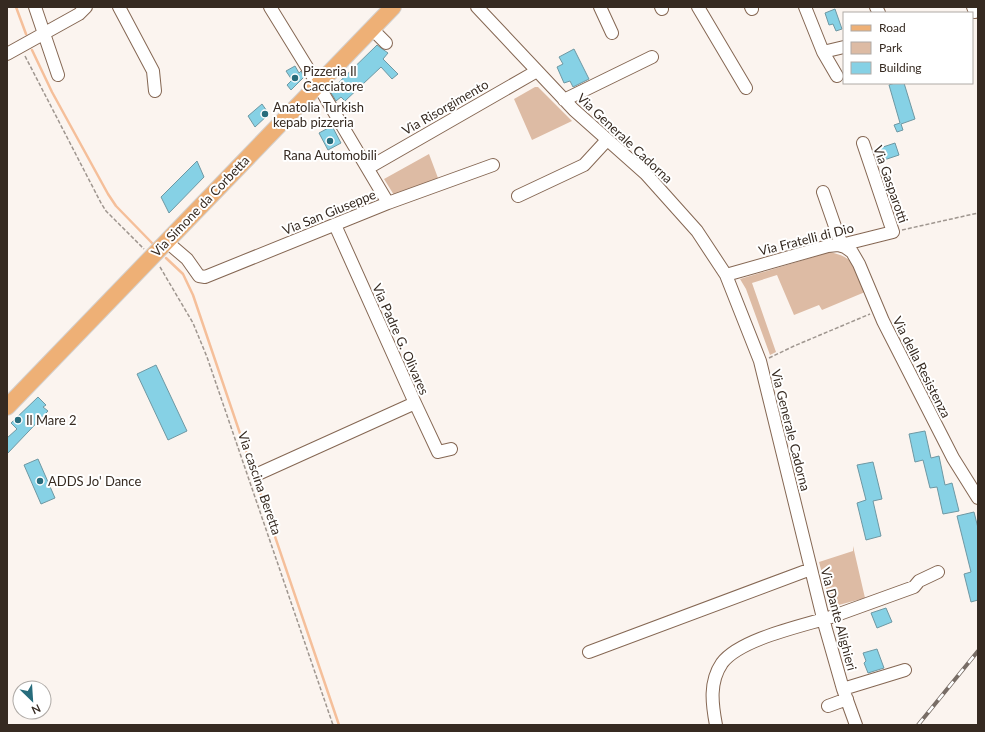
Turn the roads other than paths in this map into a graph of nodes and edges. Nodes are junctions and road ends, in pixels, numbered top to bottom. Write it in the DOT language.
graph roads {
  1 [pos="35,7"];
  2 [pos="86,7"];
  3 [pos="119,7"];
  4 [pos="270,7"];
  5 [pos="394,7"];
  6 [pos="477,7"];
  7 [pos="600,7"];
  8 [pos="698,7"];
  9 [pos="805,7"];
  10 [pos="372,29"];
  11 [pos="44,33"];
  12 [pos="612,33"];
  13 [pos="386,43"];
  14 [pos="843,47"];
  15 [pos="823,52"];
  16 [pos="7,54"];
  17 [pos="652,57"];
  18 [pos="537,71"];
  19 [pos="58,75"];
  20 [pos="837,76"];
  21 [pos="318,85"];
  22 [pos="746,88"];
  23 [pos="155,91"];
  24 [pos="564,100"];
  25 [pos="607,140"];
  26 [pos="863,144"];
  27 [pos="493,165"];
  28 [pos="368,168"];
  29 [pos="823,192"];
  30 [pos="518,196"];
  31 [pos="388,203"];
  32 [pos="335,225"];
  33 [pos="893,232"];
  34 [pos="166,241"];
  35 [pos="845,247"];
  36 [pos="726,275"];
  37 [pos="414,403"];
  38 [pos="7,407"];
  39 [pos="451,449"];
  40 [pos="260,473"];
  41 [pos="978,498"];
  42 [pos="808,555"];
  43 [pos="811,568"];
  44 [pos="938,572"];
  45 [pos="823,619"];
  46 [pos="589,652"];
  47 [pos="905,670"];
  48 [pos="845,694"];
  49 [pos="828,706"];
  50 [pos="716,725"];
  51 [pos="856,725"];
  1 -- 11 [label="street"];
  2 -- 11 [label="street"];
  3 -- 23 [label="street"];
  4 -- 21 [label="street, Via San Giuseppe"];
  5 -- 10 [label="main road, Via Simone da Corbetta"];
  6 -- 18 [label="street, Via Generale Cadorna"];
  7 -- 12 [label="street"];
  8 -- 22 [label="street"];
  9 -- 15 [label="street"];
  10 -- 13 [label="street"];
  10 -- 21 [label="main road, Via Simone da Corbetta"];
  11 -- 16 [label="street"];
  11 -- 19 [label="street"];
  14 -- 15 [label="street"];
  15 -- 20 [label="street"];
  17 -- 24 [label="street"];
  18 -- 24 [label="street, Via Generale Cadorna"];
  18 -- 28 [label="street, Via Risorgimento"];
  21 -- 28 [label="street, Via San Giuseppe"];
  21 -- 34 [label="main road, Via Simone da Corbetta"];
  24 -- 25 [label="street, Via Generale Cadorna"];
  25 -- 30 [label="street"];
  25 -- 36 [label="street, Via Generale Cadorna"];
  26 -- 33 [label="street, Via Gasparotti"];
  27 -- 31 [label="street"];
  28 -- 31 [label="street, Via San Giuseppe"];
  29 -- 35 [label="street, Via della Resistenza"];
  31 -- 32 [label="street, Via San Giuseppe"];
  32 -- 34 [label="street, Via San Giuseppe"];
  32 -- 37 [label="street, Via Padre G. Olivares"];
  33 -- 35 [label="street, Via Fratelli di Dio"];
  34 -- 38 [label="main road, Via Simone da Corbetta"];
  35 -- 36 [label="street, Via Fratelli di Dio"];
  35 -- 41 [label="street, Via della Resistenza"];
  36 -- 42 [label="street, Via Generale Cadorna"];
  37 -- 39 [label="street, Via Padre G. Olivares"];
  37 -- 40 [label="street"];
  42 -- 43 [label="street, Via Dante Alighieri"];
  43 -- 45 [label="street, Via Dante Alighieri"];
  43 -- 46 [label="street"];
  44 -- 45 [label="street"];
  45 -- 48 [label="street, Via Dante Alighieri"];
  45 -- 50 [label="street"];
  47 -- 48 [label="street, Via Dante Alighieri"];
  48 -- 49 [label="street"];
  48 -- 51 [label="street, Via Dante Alighieri"];
}
